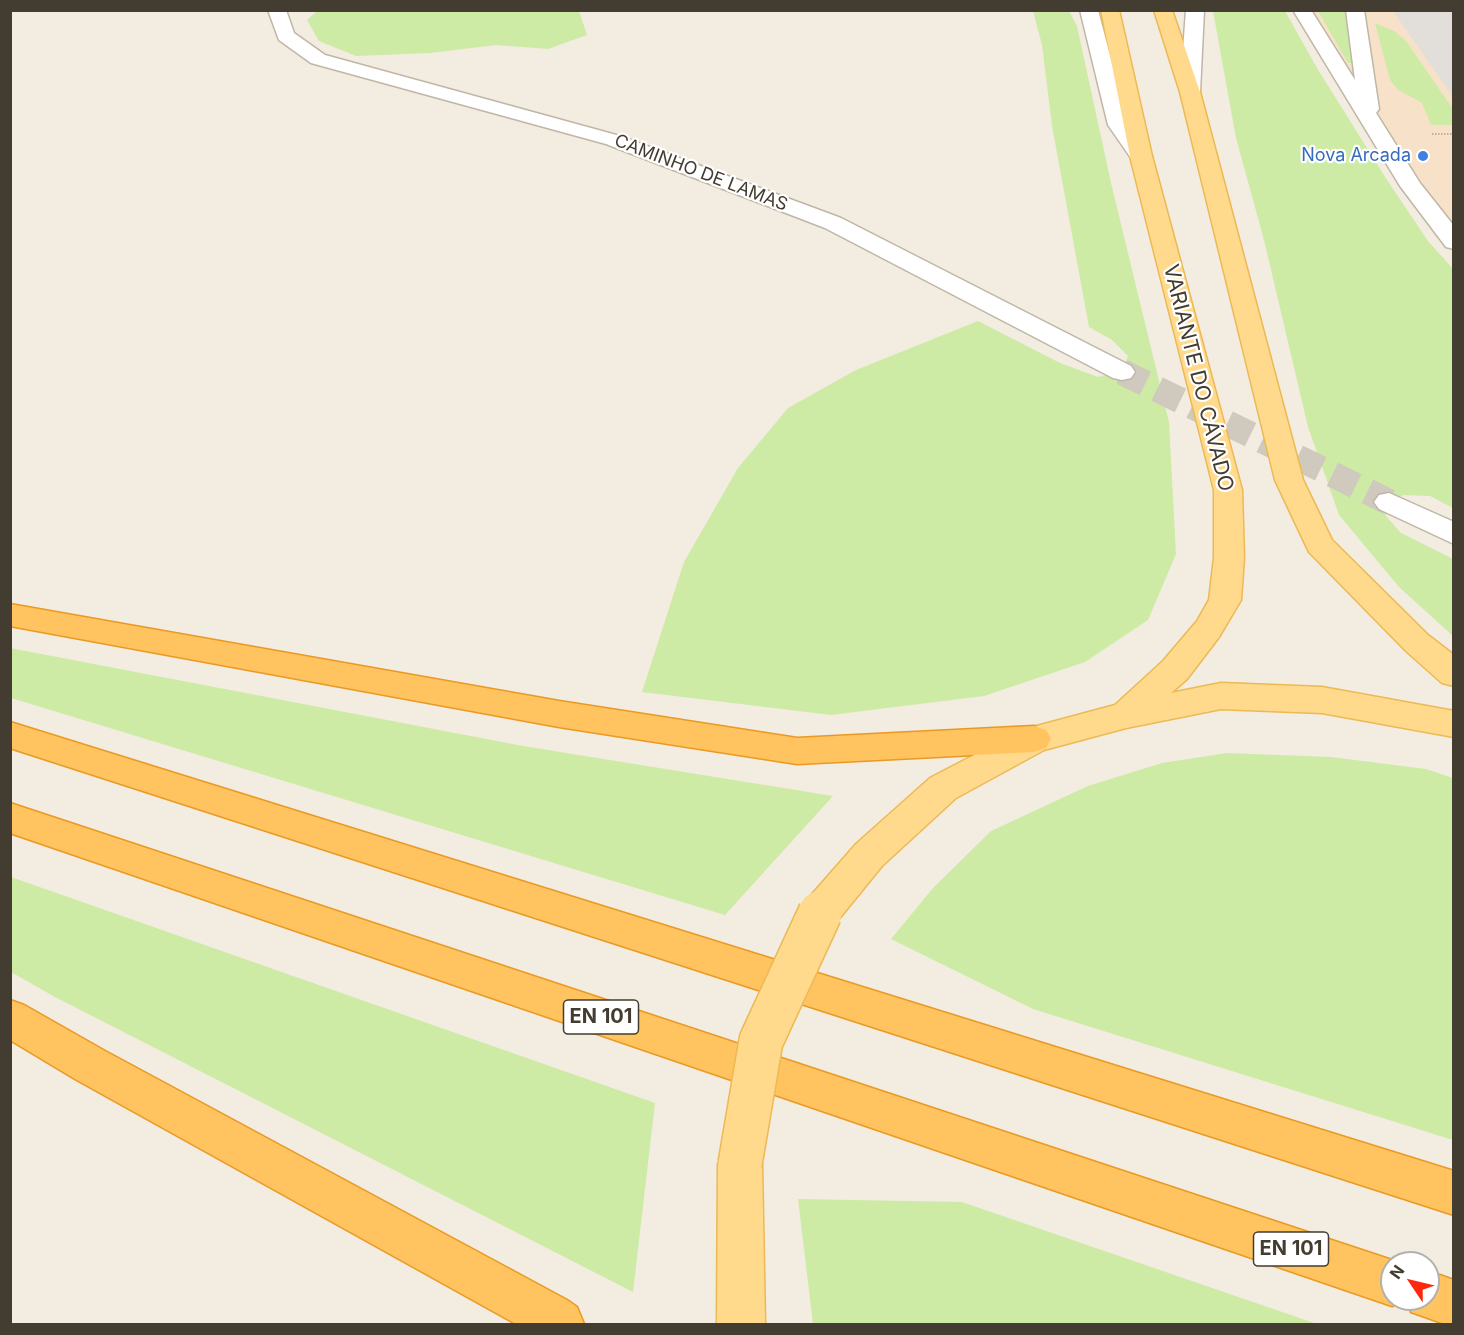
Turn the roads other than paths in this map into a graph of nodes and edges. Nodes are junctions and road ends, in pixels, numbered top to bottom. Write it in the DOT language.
graph roads {
  1 [pos="277,10"];
  2 [pos="1089,10"];
  3 [pos="1110,10"];
  4 [pos="1163,10"];
  5 [pos="1196,10"];
  6 [pos="1302,10"];
  7 [pos="1356,10"];
  8 [pos="1190,92"];
  9 [pos="1372,126"];
  10 [pos="1141,156"];
  11 [pos="1454,242"];
  12 [pos="1122,372"];
  13 [pos="1389,502"];
  14 [pos="1454,534"];
  15 [pos="10,615"];
  16 [pos="1454,674"];
  17 [pos="1126,716"];
  18 [pos="1454,724"];
  19 [pos="10,735"];
  20 [pos="1034,739"];
  21 [pos="10,818"];
  22 [pos="10,1018"];
  23 [pos="1454,1193"];
  24 [pos="1380,1279"];
  25 [pos="560,1324"];
  26 [pos="741,1324"];
  1 -- 12 [label="street, CAMINHO DE LAMAS"];
  2 -- 10 [label="street"];
  3 -- 10 [label="main road, VARIANTE DO CÁVADO"];
  4 -- 8 [label="main road"];
  5 -- 8 [label="street"];
  6 -- 9 [label="street"];
  7 -- 9 [label="street"];
  8 -- 16 [label="main road"];
  9 -- 11 [label="street"];
  10 -- 17 [label="main road, VARIANTE DO CÁVADO"];
  13 -- 14 [label="street"];
  15 -- 20 [label="highway"];
  17 -- 18 [label="main road"];
  17 -- 20 [label="main road"];
  19 -- 23 [label="highway"];
  20 -- 26 [label="main road, bridge"];
  21 -- 24 [label="highway, EN 101"];
  22 -- 25 [label="highway"];
}
